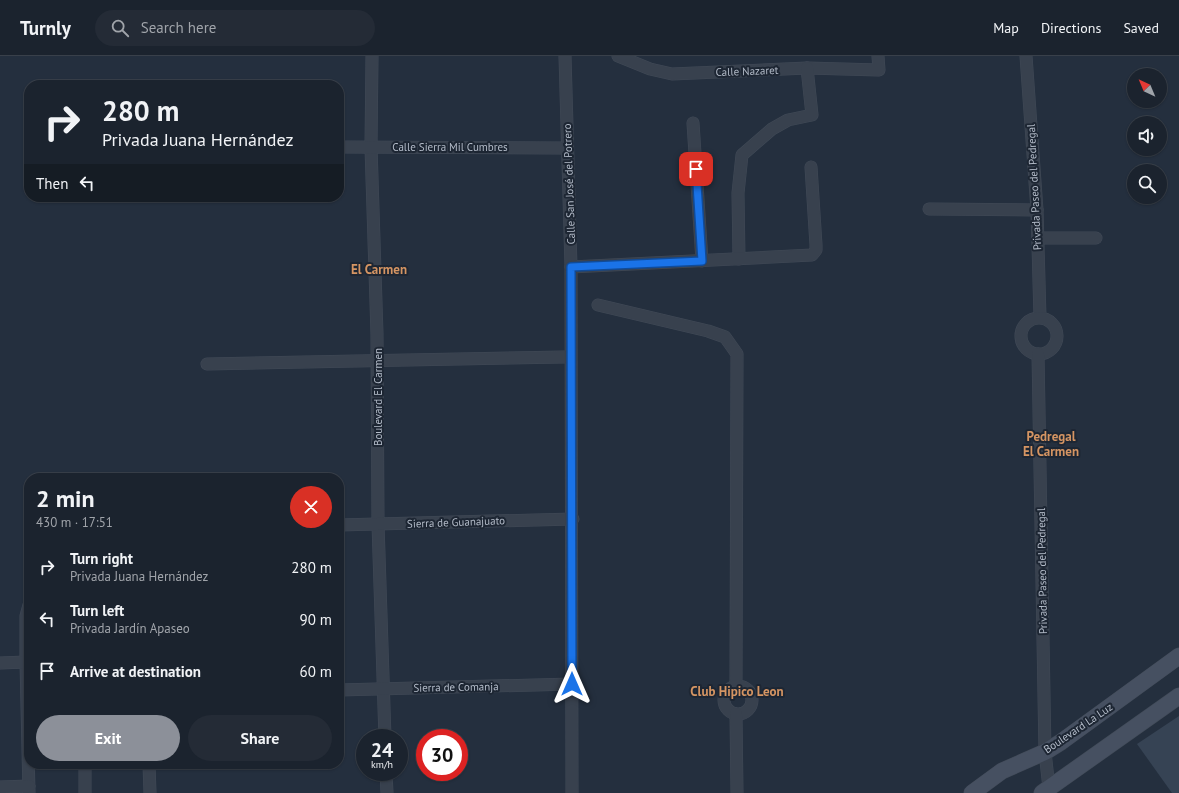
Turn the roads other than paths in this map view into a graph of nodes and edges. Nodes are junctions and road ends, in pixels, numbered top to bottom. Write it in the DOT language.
graph roads {
  1 [pos="372,56"];
  2 [pos="565,56"];
  3 [pos="618,56"];
  4 [pos="878,56"];
  5 [pos="1026,56"];
  6 [pos="807,68"];
  7 [pos="693,123"];
  8 [pos="344,147"];
  9 [pos="371,147"];
  10 [pos="561,148"];
  11 [pos="811,167"];
  12 [pos="929,209"];
  13 [pos="1037,210"];
  14 [pos="1038,238"];
  15 [pos="1096,238"];
  16 [pos="739,259"];
  17 [pos="702,261"];
  18 [pos="571,267"];
  19 [pos="598,305"];
  20 [pos="1040,317"];
  21 [pos="1038,354"];
  22 [pos="564,357"];
  23 [pos="378,361"];
  24 [pos="207,364"];
  25 [pos="573,519"];
  26 [pos="378,524"];
  27 [pos="344,525"];
  28 [pos="1179,656"];
  29 [pos="24,662"];
  30 [pos="0,663"];
  31 [pos="572,684"];
  32 [pos="736,686"];
  33 [pos="384,689"];
  34 [pos="344,690"];
  35 [pos="1179,696"];
  36 [pos="736,714"];
  37 [pos="385,729"];
  38 [pos="1044,752"];
  39 [pos="29,769"];
  40 [pos="85,769"];
  41 [pos="149,769"];
  42 [pos="386,781"];
  43 [pos="0,787"];
  44 [pos="29,789"];
  45 [pos="1045,791"];
  46 [pos="85,793"];
  47 [pos="150,793"];
  48 [pos="387,793"];
  49 [pos="572,793"];
  50 [pos="737,793"];
  51 [pos="972,793"];
  1 -- 9 [label="street, Boulevard El Carmen"];
  2 -- 18 [label="street, Calle San José del Potrero"];
  3 -- 6 [label="street, Calle Nazaret"];
  4 -- 6 [label="street, Calle Nazaret"];
  5 -- 13 [label="street, Privada Paseo del Pedregal"];
  6 -- 16 [label="street"];
  7 -- 17 [label="street"];
  8 -- 9 [label="street, Calle Sierra Mil Cumbres"];
  9 -- 10 [label="street, Calle Sierra Mil Cumbres"];
  9 -- 23 [label="street, Boulevard El Carmen"];
  11 -- 16 [label="street"];
  12 -- 13 [label="street"];
  13 -- 14 [label="street, Privada Paseo del Pedregal"];
  14 -- 15 [label="street"];
  14 -- 20 [label="street, Privada Paseo del Pedregal"];
  16 -- 17 [label="street"];
  17 -- 18 [label="street"];
  18 -- 25 [label="street, Calle San José del Potrero"];
  19 -- 32 [label="street"];
  20 -- 21 [label="street"];
  20 -- 21 [label="street"];
  21 -- 38 [label="street, Privada Paseo del Pedregal"];
  22 -- 23 [label="street"];
  23 -- 24 [label="street"];
  23 -- 26 [label="street, Boulevard El Carmen"];
  25 -- 26 [label="street, Sierra de Guanajuato"];
  25 -- 31 [label="street, Calle San José del Potrero"];
  26 -- 27 [label="street, Sierra de Guanajuato"];
  26 -- 33 [label="street, Boulevard El Carmen"];
  28 -- 38 [label="main road, Boulevard La Luz"];
  29 -- 30 [label="street"];
  31 -- 33 [label="street, Sierra de Comanja"];
  31 -- 49 [label="street, Calle San José del Potrero"];
  32 -- 36 [label="street"];
  32 -- 36 [label="street"];
  33 -- 34 [label="street, Sierra de Comanja"];
  33 -- 37 [label="street, Boulevard El Carmen"];
  35 -- 45 [label="main road"];
  36 -- 50 [label="street"];
  38 -- 45 [label="street, Privada Paseo del Pedregal"];
  38 -- 51 [label="main road, Boulevard La Luz"];
  39 -- 44 [label="street"];
  40 -- 46 [label="street"];
  41 -- 47 [label="street"];
  42 -- 48 [label="street"];
  43 -- 44 [label="street"];
}
